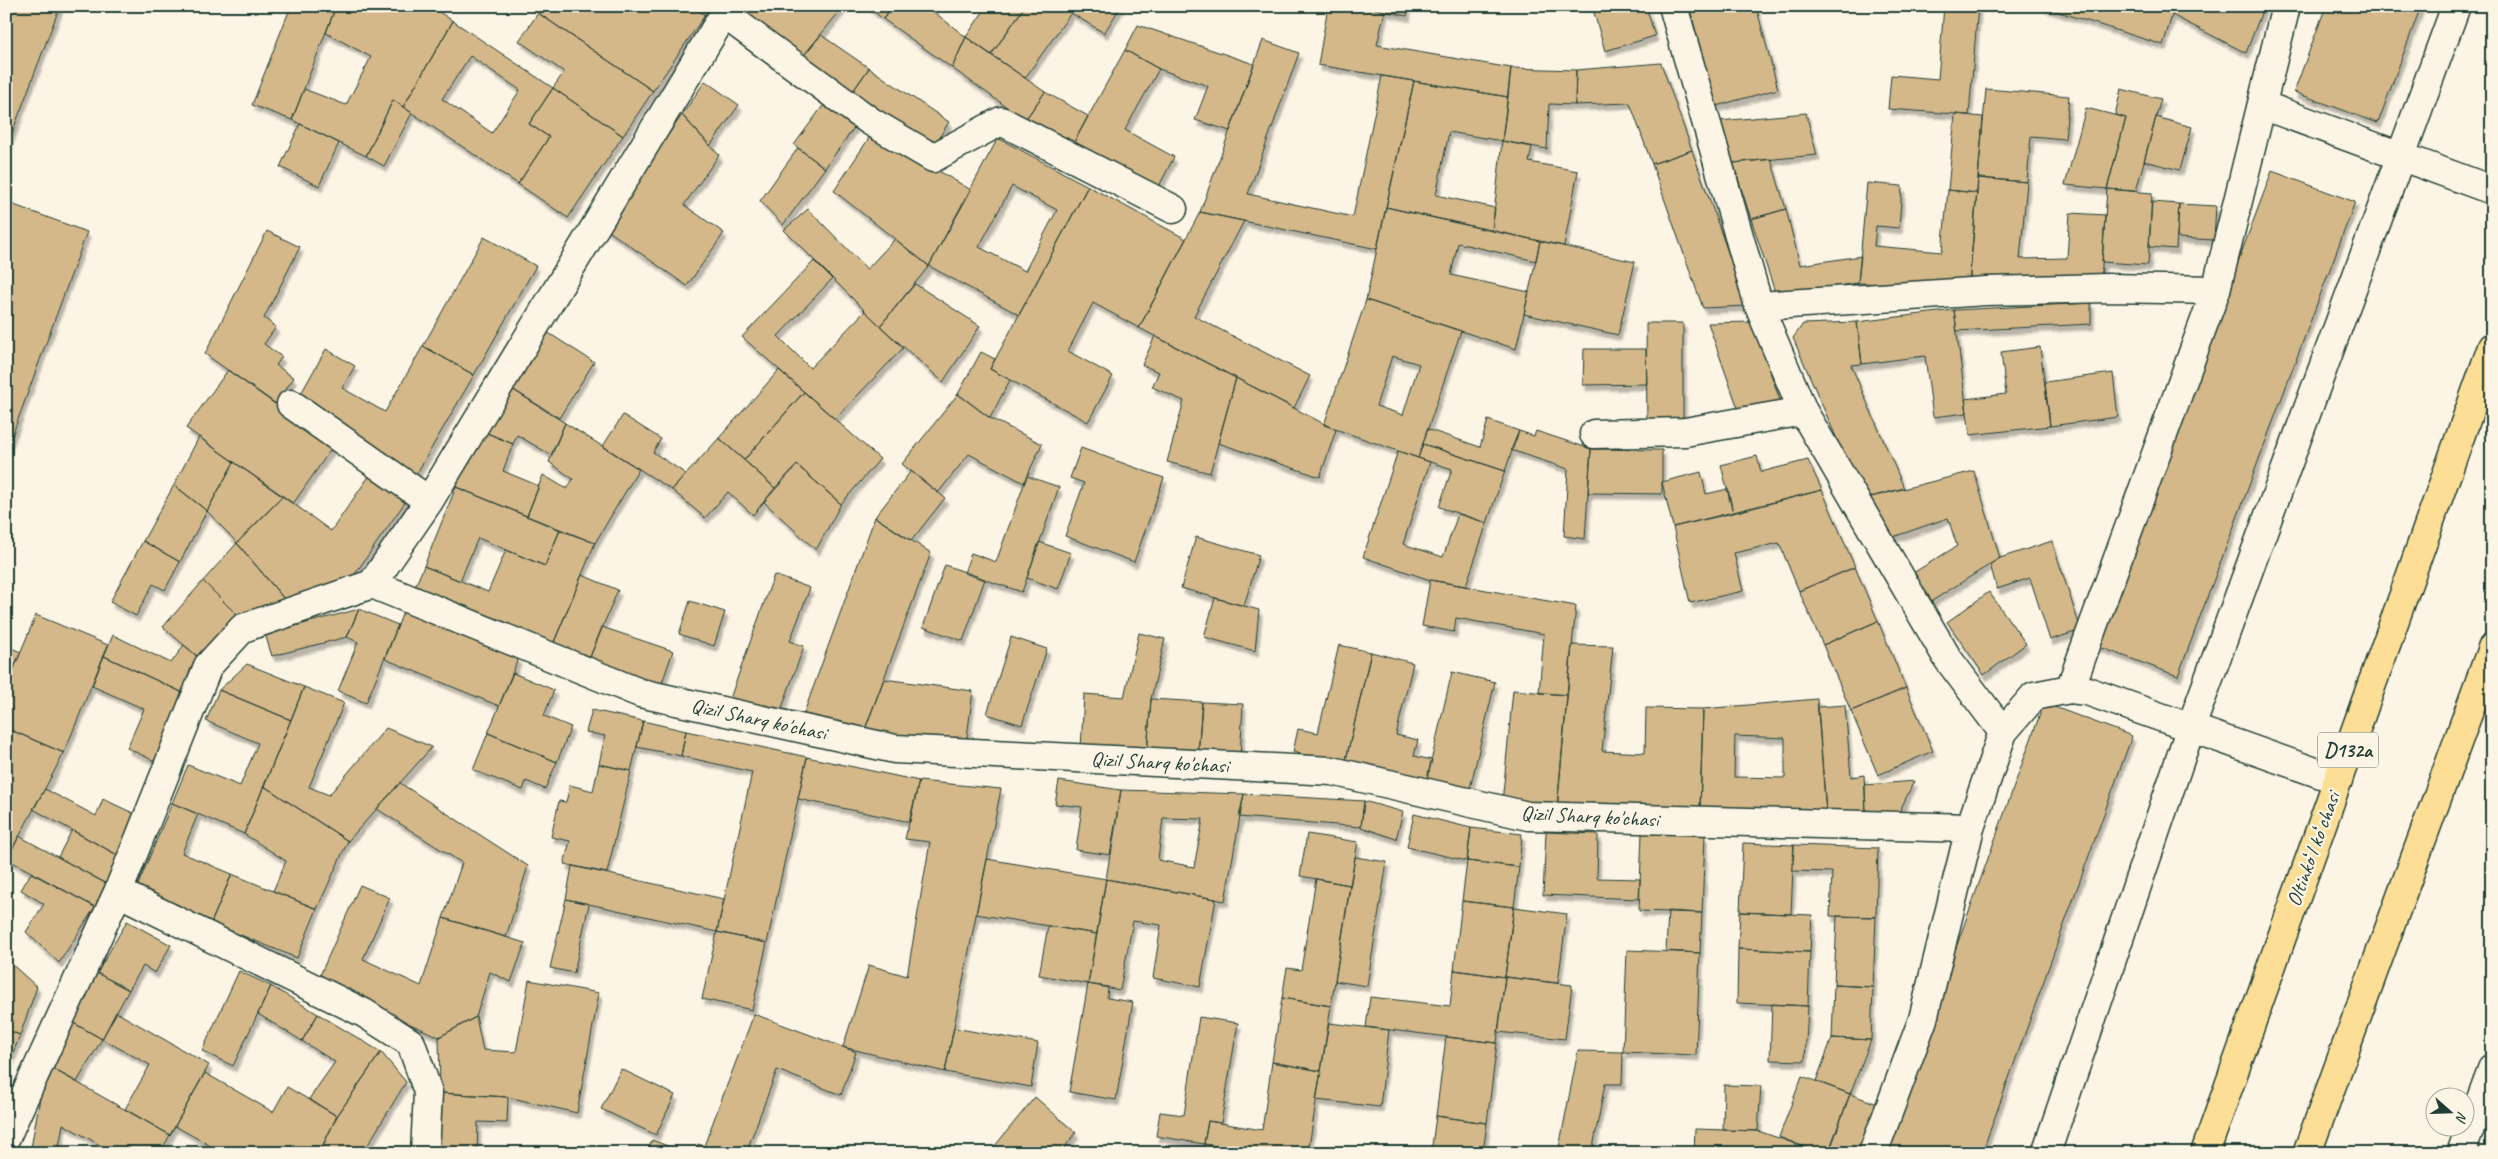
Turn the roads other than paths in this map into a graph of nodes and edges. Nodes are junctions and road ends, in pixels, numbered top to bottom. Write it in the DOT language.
graph roads {
  1 [pos="1673,6"];
  2 [pos="2286,6"];
  3 [pos="2456,6"];
  4 [pos="726,10"];
  5 [pos="2262,106"];
  6 [pos="2402,158"];
  7 [pos="2492,190"];
  8 [pos="1173,209"];
  9 [pos="2216,290"];
  10 [pos="1760,306"];
  11 [pos="2492,347"];
  12 [pos="291,404"];
  13 [pos="1803,411"];
  14 [pos="1594,434"];
  15 [pos="429,501"];
  16 [pos="372,584"];
  17 [pos="2491,650"];
  18 [pos="2070,688"];
  19 [pos="2191,727"];
  20 [pos="2003,732"];
  21 [pos="2338,780"];
  22 [pos="1970,828"];
  23 [pos="118,892"];
  24 [pos="2492,1069"];
  25 [pos="6,1137"];
  26 [pos="425,1153"];
  27 [pos="1874,1153"];
  28 [pos="2046,1153"];
  29 [pos="2205,1153"];
  30 [pos="2308,1153"];
  31 [pos="2461,1153"];
  1 -- 10 [label="street"];
  2 -- 5 [label="street"];
  3 -- 6 [label="street"];
  4 -- 8 [label="street"];
  4 -- 15 [label="street"];
  5 -- 6 [label="street"];
  5 -- 9 [label="street"];
  6 -- 7 [label="street"];
  6 -- 19 [label="street"];
  9 -- 10 [label="street"];
  9 -- 18 [label="street"];
  10 -- 13 [label="street"];
  11 -- 21 [label="main road, Oltinkoʻl koʻchasi / D132a"];
  12 -- 15 [label="street"];
  13 -- 14 [label="street"];
  13 -- 20 [label="street"];
  15 -- 16 [label="street"];
  16 -- 22 [label="street, Qizil Sharq ko'chasi"];
  16 -- 23 [label="street"];
  17 -- 30 [label="main road"];
  18 -- 19 [label="street"];
  18 -- 20 [label="street"];
  19 -- 21 [label="street"];
  19 -- 28 [label="street"];
  20 -- 22 [label="street"];
  21 -- 29 [label="main road, Oltinkoʻl koʻchasi / D132a"];
  22 -- 27 [label="street"];
  23 -- 25 [label="street"];
  23 -- 26 [label="street"];
  24 -- 31 [label="street"];
}
